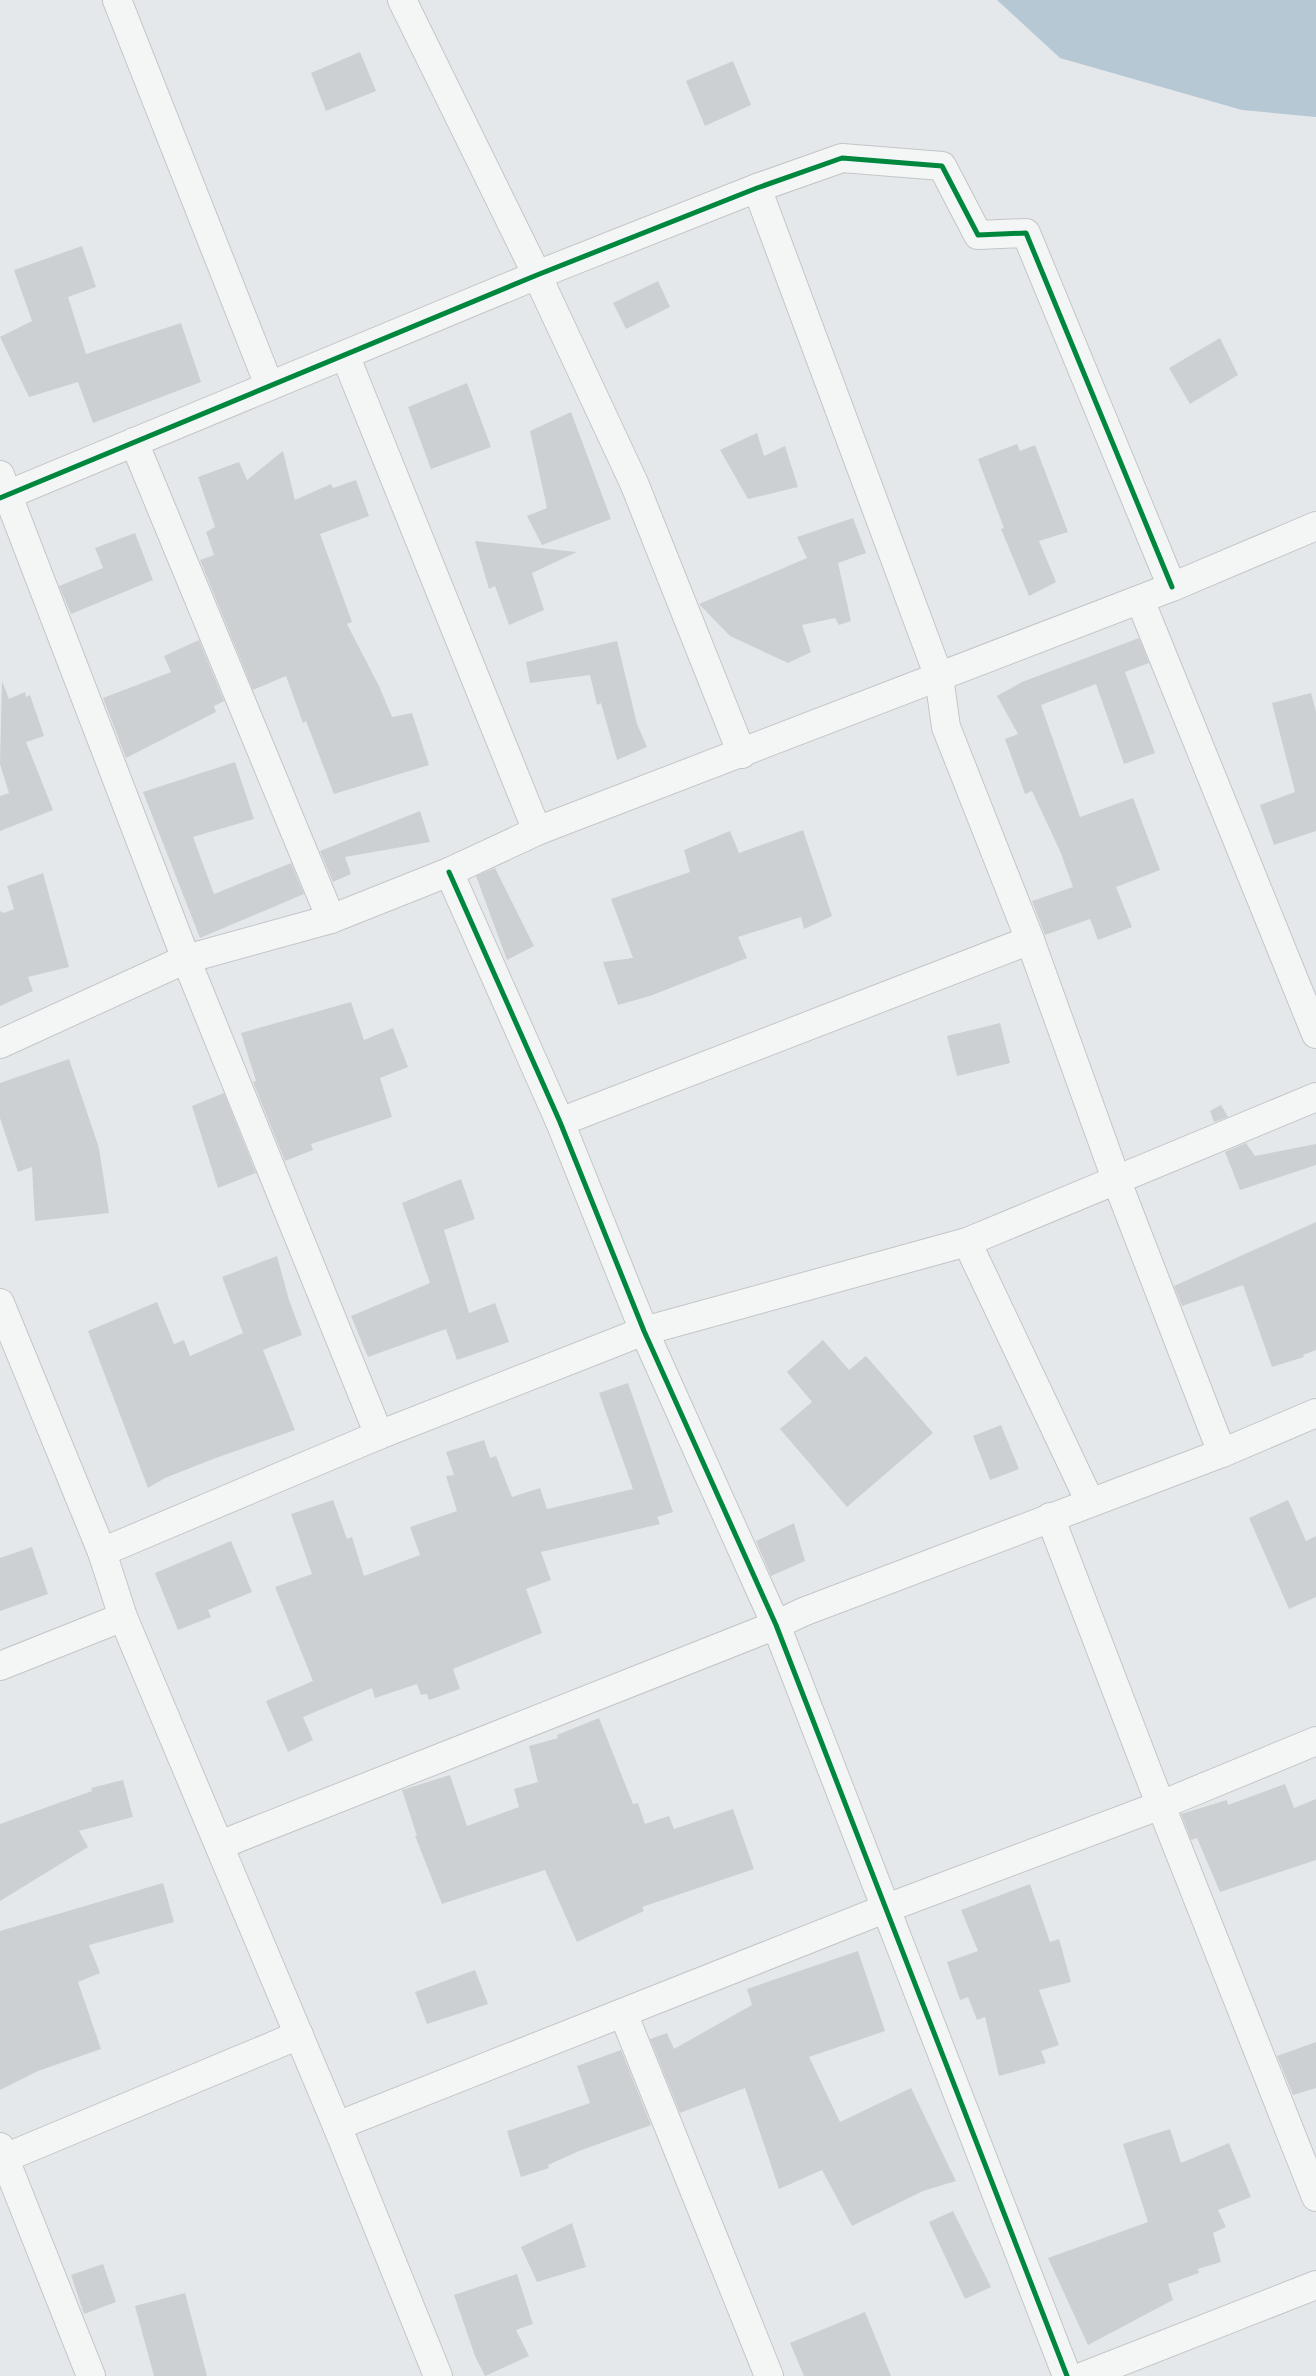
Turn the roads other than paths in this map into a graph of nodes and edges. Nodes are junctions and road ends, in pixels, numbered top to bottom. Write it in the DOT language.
graph roads {
  1 [pos="402,0"];
  2 [pos="122,1"];
  3 [pos="756,188"];
  4 [pos="537,275"];
  5 [pos="344,355"];
  6 [pos="269,385"];
  7 [pos="134,442"];
  8 [pos="3,489"];
  9 [pos="1316,526"];
  10 [pos="1172,587"];
  11 [pos="1140,600"];
  12 [pos="939,677"];
  13 [pos="742,754"];
  14 [pos="537,832"];
  15 [pos="449,872"];
  16 [pos="331,919"];
  17 [pos="1030,940"];
  18 [pos="186,959"];
  19 [pos="1316,1034"];
  20 [pos="0,1044"];
  21 [pos="1316,1097"];
  22 [pos="560,1122"];
  23 [pos="1116,1179"];
  24 [pos="967,1242"];
  25 [pos="0,1303"];
  26 [pos="644,1331"];
  27 [pos="1315,1415"];
  28 [pos="379,1436"];
  29 [pos="1222,1453"];
  30 [pos="1090,1502"];
  31 [pos="1050,1516"];
  32 [pos="102,1552"];
  33 [pos="123,1617"];
  34 [pos="776,1625"];
  35 [pos="0,1666"];
  36 [pos="1316,1742"];
  37 [pos="1161,1805"];
  38 [pos="220,1845"];
  39 [pos="887,1908"];
  40 [pos="623,2013"];
  41 [pos="298,2035"];
  42 [pos="337,2126"];
  43 [pos="2,2155"];
  44 [pos="1316,2197"];
  45 [pos="1316,2285"];
  46 [pos="90,2376"];
  47 [pos="438,2376"];
  48 [pos="769,2376"];
  49 [pos="1068,2376"];
  50 [pos="1084,2376"];
  1 -- 4 [label="street"];
  2 -- 6 [label="street"];
  3 -- 4 [label="street"];
  3 -- 10 [label="street"];
  3 -- 12 [label="street"];
  4 -- 5 [label="street"];
  4 -- 13 [label="street"];
  5 -- 6 [label="street"];
  5 -- 14 [label="street"];
  6 -- 7 [label="street"];
  7 -- 8 [label="street"];
  7 -- 16 [label="street"];
  8 -- 18 [label="street"];
  9 -- 10 [label="street"];
  10 -- 11 [label="street"];
  11 -- 12 [label="street"];
  11 -- 19 [label="street"];
  12 -- 13 [label="street"];
  12 -- 17 [label="street"];
  13 -- 14 [label="street"];
  14 -- 15 [label="street"];
  15 -- 16 [label="street"];
  15 -- 22 [label="street"];
  16 -- 18 [label="street"];
  17 -- 22 [label="street"];
  17 -- 23 [label="street"];
  18 -- 20 [label="street"];
  18 -- 28 [label="street"];
  21 -- 23 [label="street"];
  22 -- 26 [label="street"];
  23 -- 24 [label="street"];
  23 -- 29 [label="street"];
  24 -- 26 [label="street"];
  24 -- 30 [label="street"];
  25 -- 32 [label="street"];
  26 -- 28 [label="street"];
  26 -- 34 [label="street"];
  27 -- 29 [label="street"];
  28 -- 32 [label="street"];
  29 -- 30 [label="street"];
  30 -- 31 [label="street"];
  31 -- 34 [label="street"];
  31 -- 37 [label="street"];
  32 -- 33 [label="street"];
  33 -- 35 [label="street"];
  33 -- 38 [label="street"];
  34 -- 38 [label="street"];
  34 -- 39 [label="street"];
  36 -- 37 [label="street"];
  37 -- 39 [label="street"];
  37 -- 44 [label="street"];
  38 -- 41 [label="street"];
  39 -- 40 [label="street"];
  39 -- 49 [label="street"];
  40 -- 42 [label="street"];
  40 -- 48 [label="street"];
  41 -- 42 [label="street"];
  41 -- 43 [label="street"];
  42 -- 47 [label="street"];
  43 -- 46 [label="street"];
  45 -- 50 [label="street"];
}
